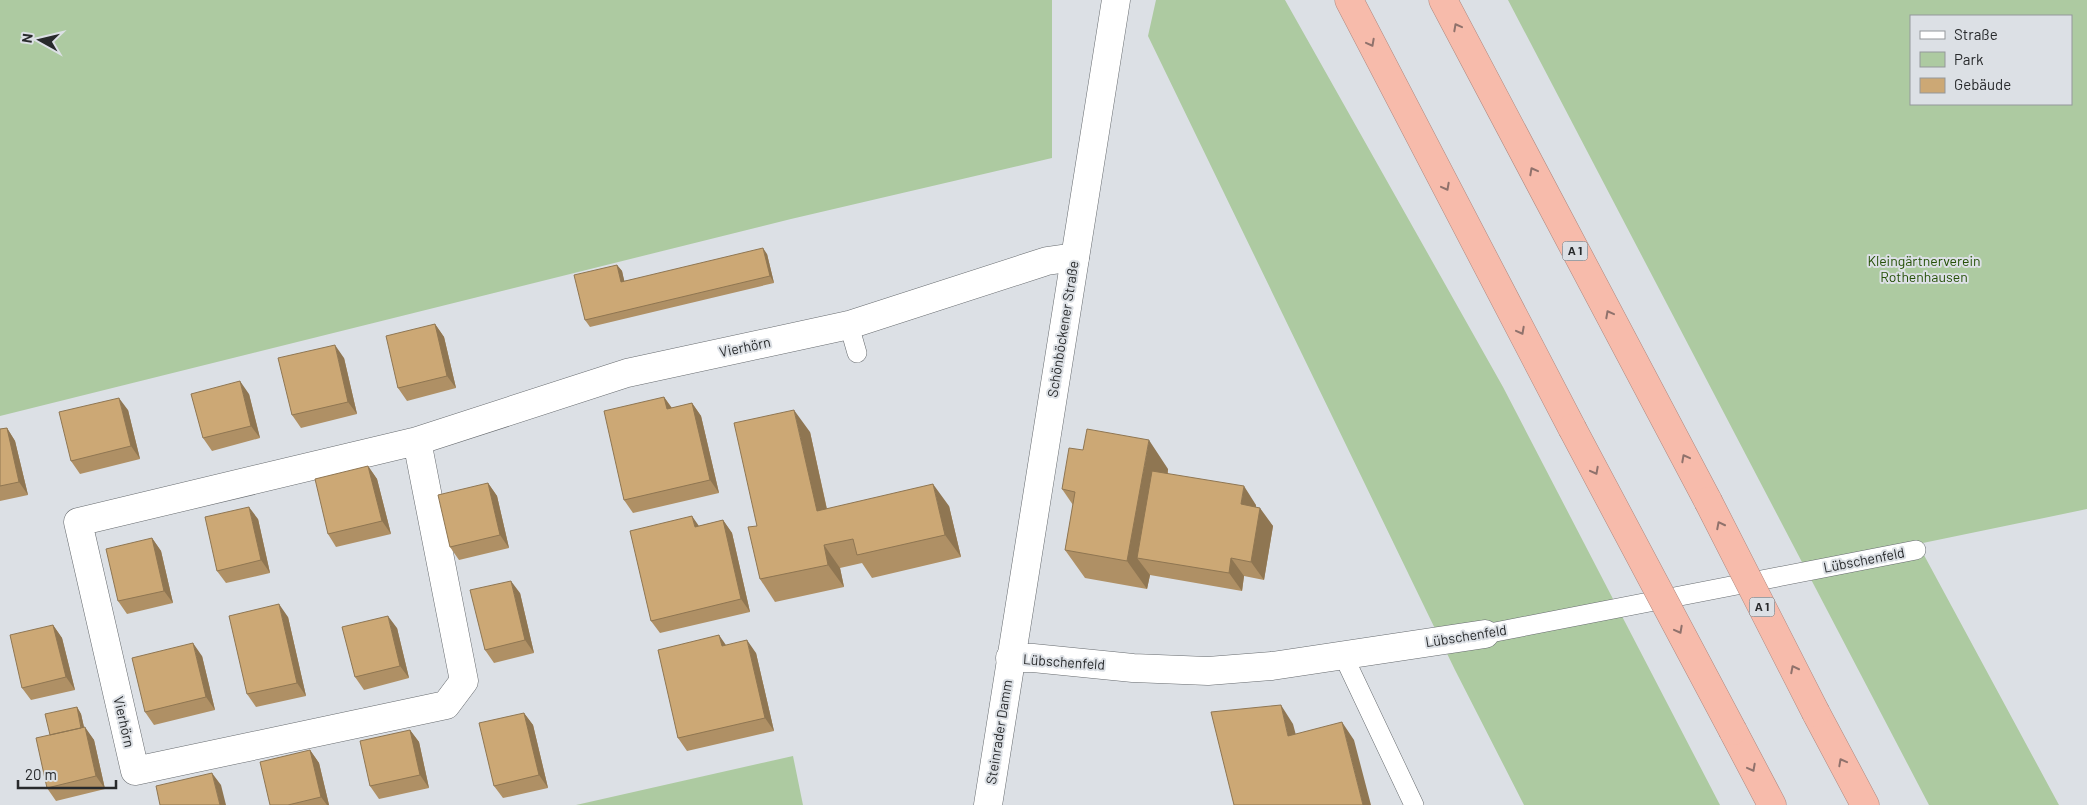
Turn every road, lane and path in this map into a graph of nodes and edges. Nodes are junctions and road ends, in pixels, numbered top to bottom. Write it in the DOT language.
graph roads {
  1 [pos="1116,0"];
  2 [pos="1348,0"];
  3 [pos="1443,0"];
  4 [pos="1075,257"];
  5 [pos="849,325"];
  6 [pos="857,353"];
  7 [pos="417,441"];
  8 [pos="1916,550"];
  9 [pos="1485,634"];
  10 [pos="1343,655"];
  11 [pos="1010,658"];
  12 [pos="988,805"];
  13 [pos="1414,805"];
  14 [pos="1772,805"];
  15 [pos="1865,805"];
  1 -- 4 [label="street, Schönböckener Straße"];
  2 -- 14 [label="highway, one-way, bridge"];
  15 -- 3 [label="highway, A 1, one-way, bridge"];
  4 -- 5 [label="street, Vierhörn"];
  4 -- 11 [label="street, Schönböckener Straße"];
  5 -- 6 [label="lane"];
  5 -- 7 [label="street, Vierhörn"];
  7 -- 7 [label="street, Vierhörn"];
  8 -- 9 [label="lane, Lübschenfeld"];
  9 -- 10 [label="street, Lübschenfeld"];
  10 -- 11 [label="street, Lübschenfeld"];
  10 -- 13 [label="lane"];
  11 -- 12 [label="street, Steinrader Damm"];
}
